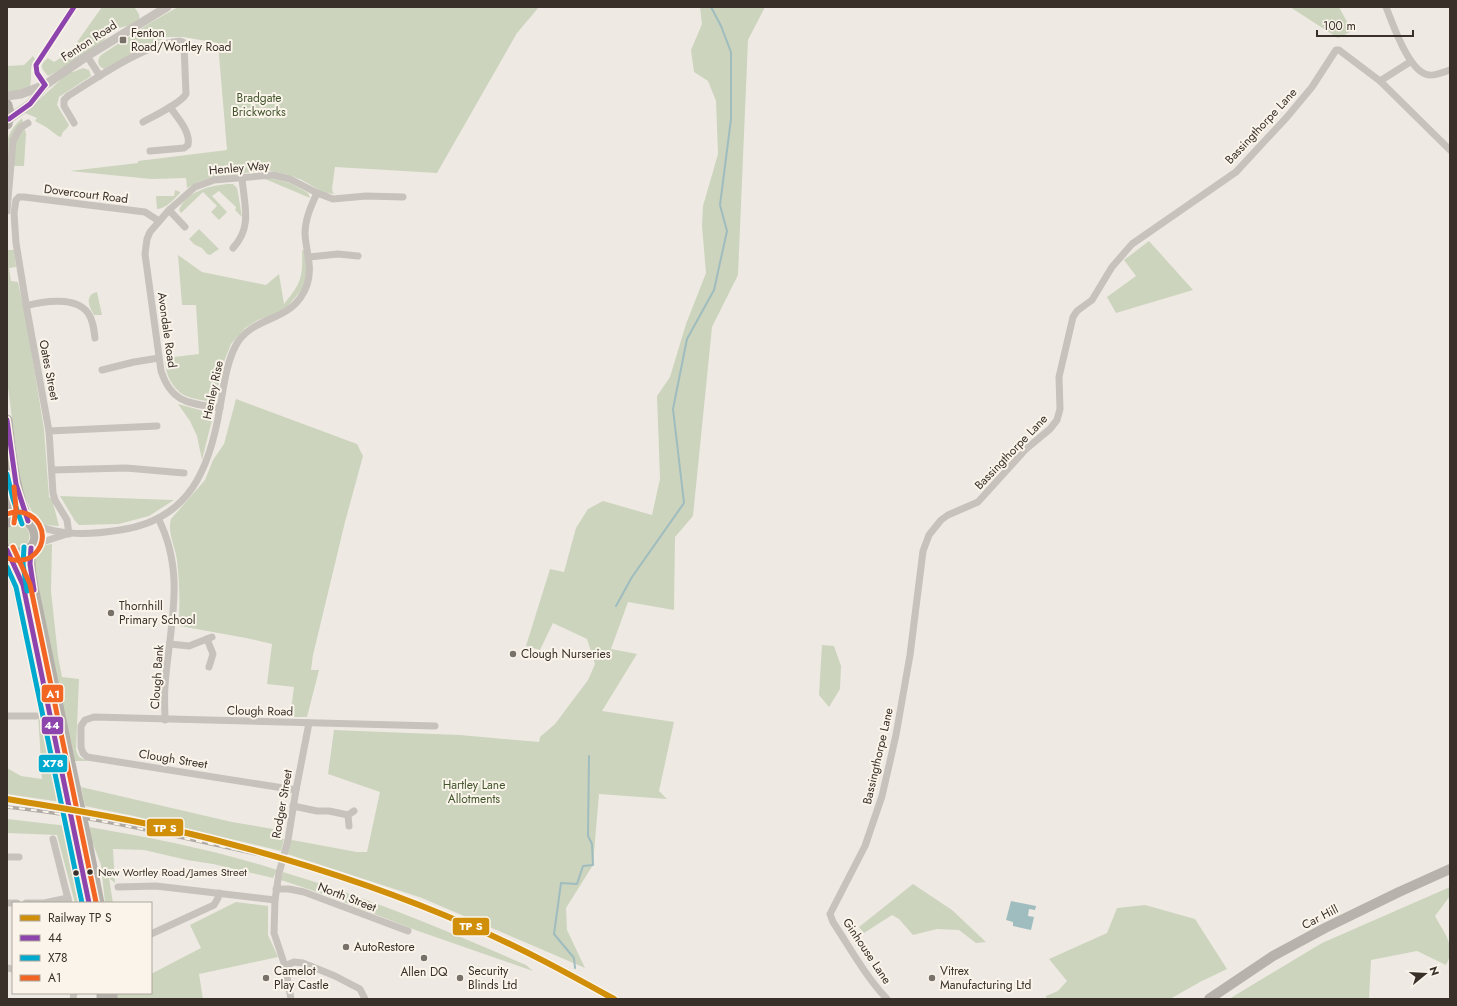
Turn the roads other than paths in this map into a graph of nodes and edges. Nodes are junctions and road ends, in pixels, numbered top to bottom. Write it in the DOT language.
graph roads {
  1 [pos="74,7"];
  2 [pos="167,7"];
  3 [pos="1386,7"];
  4 [pos="87,56"];
  5 [pos="1410,62"];
  6 [pos="1450,70"];
  7 [pos="100,76"];
  8 [pos="1380,80"];
  9 [pos="46,85"];
  10 [pos="7,96"];
  11 [pos="7,105"];
  12 [pos="170,106"];
  13 [pos="8,122"];
  14 [pos="143,122"];
  15 [pos="28,123"];
  16 [pos="74,123"];
  17 [pos="1450,150"];
  18 [pos="150,151"];
  19 [pos="242,178"];
  20 [pos="317,194"];
  21 [pos="403,197"];
  22 [pos="15,207"];
  23 [pos="169,210"];
  24 [pos="7,211"];
  25 [pos="159,221"];
  26 [pos="185,227"];
  27 [pos="233,248"];
  28 [pos="358,256"];
  29 [pos="309,257"];
  30 [pos="26,306"];
  31 [pos="95,338"];
  32 [pos="159,358"];
  33 [pos="102,370"];
  34 [pos="220,408"];
  35 [pos="7,420"];
  36 [pos="157,426"];
  37 [pos="49,431"];
  38 [pos="52,470"];
  39 [pos="184,473"];
  40 [pos="7,488"];
  41 [pos="158,518"];
  42 [pos="7,522"];
  43 [pos="29,522"];
  44 [pos="69,534"];
  45 [pos="32,547"];
  46 [pos="7,550"];
  47 [pos="170,644"];
  48 [pos="210,667"];
  49 [pos="7,716"];
  50 [pos="36,716"];
  51 [pos="85,720"];
  52 [pos="165,720"];
  53 [pos="309,723"];
  54 [pos="435,726"];
  55 [pos="70,786"];
  56 [pos="296,790"];
  57 [pos="293,806"];
  58 [pos="349,826"];
  59 [pos="53,839"];
  60 [pos="82,842"];
  61 [pos="7,857"];
  62 [pos="19,857"];
  63 [pos="1450,869"];
  64 [pos="118,887"];
  65 [pos="276,889"];
  66 [pos="219,893"];
  67 [pos="275,900"];
  68 [pos="69,901"];
  69 [pos="56,902"];
  70 [pos="89,902"];
  71 [pos="99,902"];
  72 [pos="830,914"];
  73 [pos="408,931"];
  74 [pos="152,934"];
  75 [pos="286,966"];
  76 [pos="291,999"];
  77 [pos="365,999"];
  78 [pos="888,999"];
  79 [pos="1209,999"];
  1 -- 9 [label="street"];
  2 -- 4 [label="street, Fenton Road"];
  3 -- 5 [label="street"];
  4 -- 7 [label="street"];
  4 -- 9 [label="street, Fenton Road"];
  5 -- 6 [label="street"];
  5 -- 8 [label="street"];
  7 -- 12 [label="street"];
  7 -- 16 [label="street"];
  8 -- 17 [label="street"];
  8 -- 72 [label="street, Bassingthorpe Lane"];
  9 -- 10 [label="street, Fenton Road"];
  9 -- 13 [label="street, Fenton Road"];
  11 -- 13 [label="main road"];
  12 -- 14 [label="street"];
  12 -- 18 [label="street"];
  15 -- 24 [label="street"];
  19 -- 20 [label="street, Henley Way"];
  19 -- 23 [label="street, Henley Way"];
  19 -- 27 [label="street"];
  20 -- 21 [label="street, Henley Way"];
  20 -- 29 [label="street, Henley Rise"];
  22 -- 25 [label="street, Dovercourt Road"];
  22 -- 30 [label="street, Oates Street"];
  23 -- 25 [label="street, Henley Way"];
  23 -- 26 [label="street"];
  25 -- 32 [label="street, Avondale Road"];
  28 -- 29 [label="street"];
  29 -- 34 [label="street, Henley Rise"];
  30 -- 31 [label="street"];
  30 -- 37 [label="street, Oates Street"];
  32 -- 33 [label="street"];
  32 -- 34 [label="street, Avondale Road"];
  34 -- 41 [label="street, Henley Rise"];
  35 -- 43 [label="main road"];
  36 -- 37 [label="street"];
  37 -- 38 [label="street, Oates Street"];
  38 -- 39 [label="street"];
  38 -- 44 [label="street, Oates Street"];
  40 -- 42 [label="main road"];
  41 -- 44 [label="street, Henley Rise"];
  41 -- 47 [label="street, Clough Bank"];
  42 -- 43 [label="main road"];
  43 -- 44 [label="street, Henley Rise"];
  43 -- 45 [label="main road"];
  44 -- 45 [label="street, Henley Rise"];
  45 -- 46 [label="main road"];
  45 -- 55 [label="main road"];
  46 -- 55 [label="main road"];
  47 -- 48 [label="street"];
  47 -- 52 [label="street, Clough Bank"];
  49 -- 50 [label="street"];
  51 -- 52 [label="street, Clough Road"];
  51 -- 56 [label="street, Clough Street"];
  52 -- 53 [label="street, Clough Road"];
  53 -- 54 [label="street, Clough Road"];
  53 -- 56 [label="street, Rodger Street"];
  55 -- 60 [label="main road, bridge"];
  56 -- 57 [label="street, Rodger Street"];
  57 -- 58 [label="street"];
  57 -- 65 [label="street, Rodger Street"];
  59 -- 68 [label="street"];
  60 -- 70 [label="main road"];
  60 -- 71 [label="main road"];
  61 -- 62 [label="street"];
  63 -- 79 [label="main road, Car Hill"];
  64 -- 66 [label="street"];
  65 -- 67 [label="street, Rodger Street"];
  65 -- 73 [label="street, North Street"];
  66 -- 67 [label="street"];
  66 -- 74 [label="street"];
  67 -- 75 [label="street, Rodger Street"];
  68 -- 69 [label="street"];
  72 -- 78 [label="street, Ginhouse Lane"];
  75 -- 76 [label="street, Rodger Street"];
  75 -- 77 [label="street"];
}
